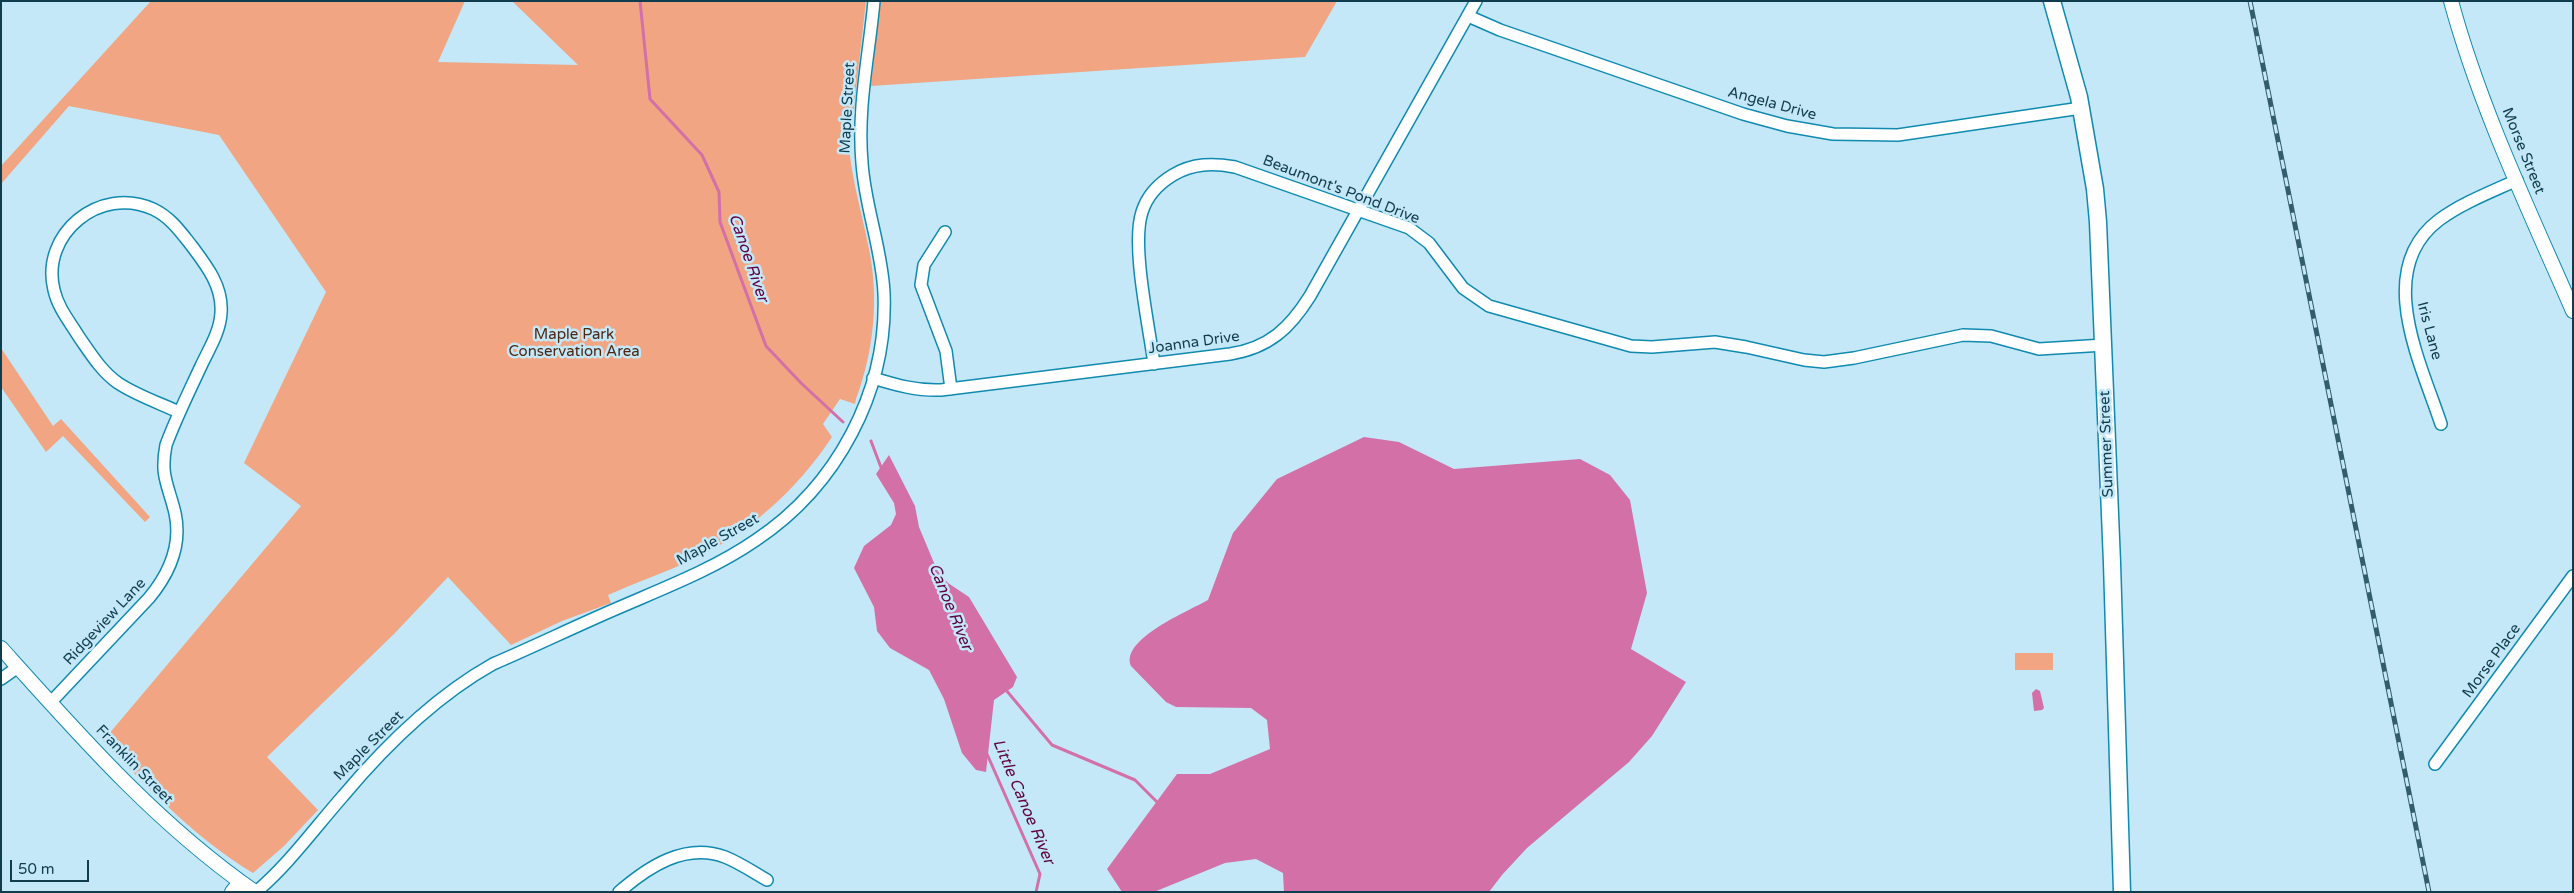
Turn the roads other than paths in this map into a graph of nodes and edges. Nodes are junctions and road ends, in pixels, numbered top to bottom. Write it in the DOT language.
graph roads {
  1 [pos="874,1"];
  2 [pos="1476,1"];
  3 [pos="2052,1"];
  4 [pos="2451,1"];
  5 [pos="1468,16"];
  6 [pos="2081,108"];
  7 [pos="2517,180"];
  8 [pos="1358,211"];
  9 [pos="945,232"];
  10 [pos="2573,311"];
  11 [pos="2104,345"];
  12 [pos="1154,364"];
  13 [pos="873,378"];
  14 [pos="951,389"];
  15 [pos="179,412"];
  16 [pos="2441,424"];
  17 [pos="2573,576"];
  18 [pos="1,648"];
  19 [pos="18,667"];
  20 [pos="1,680"];
  21 [pos="51,702"];
  22 [pos="2435,764"];
  23 [pos="767,880"];
  24 [pos="236,887"];
  25 [pos="255,892"];
  26 [pos="619,892"];
  27 [pos="2122,892"];
  1 -- 13 [label="street, Maple Street"];
  2 -- 5 [label="street, Joanna Drive"];
  3 -- 6 [label="main road, Summer Street"];
  4 -- 7 [label="street, Morse Street"];
  5 -- 6 [label="street, Angela Drive"];
  5 -- 8 [label="street, Joanna Drive"];
  6 -- 11 [label="main road, Summer Street"];
  7 -- 10 [label="street, Morse Street"];
  7 -- 16 [label="street, Iris Lane"];
  8 -- 11 [label="street, Beaumont's Pond Drive"];
  8 -- 12 [label="street, Joanna Drive"];
  8 -- 12 [label="street, Beaumont's Pond Drive"];
  9 -- 14 [label="street"];
  11 -- 27 [label="main road, Summer Street"];
  12 -- 14 [label="street, Joanna Drive"];
  13 -- 14 [label="street, Joanna Drive"];
  13 -- 25 [label="street, Maple Street"];
  15 -- 15 [label="street, Ridgeview Lane"];
  15 -- 21 [label="street, Ridgeview Lane"];
  17 -- 22 [label="street, Morse Place"];
  18 -- 19 [label="street, Franklin Street"];
  19 -- 20 [label="street"];
  19 -- 21 [label="street, Franklin Street"];
  21 -- 24 [label="street, Franklin Street"];
  23 -- 26 [label="street"];
  24 -- 25 [label="street, Franklin Street"];
}
